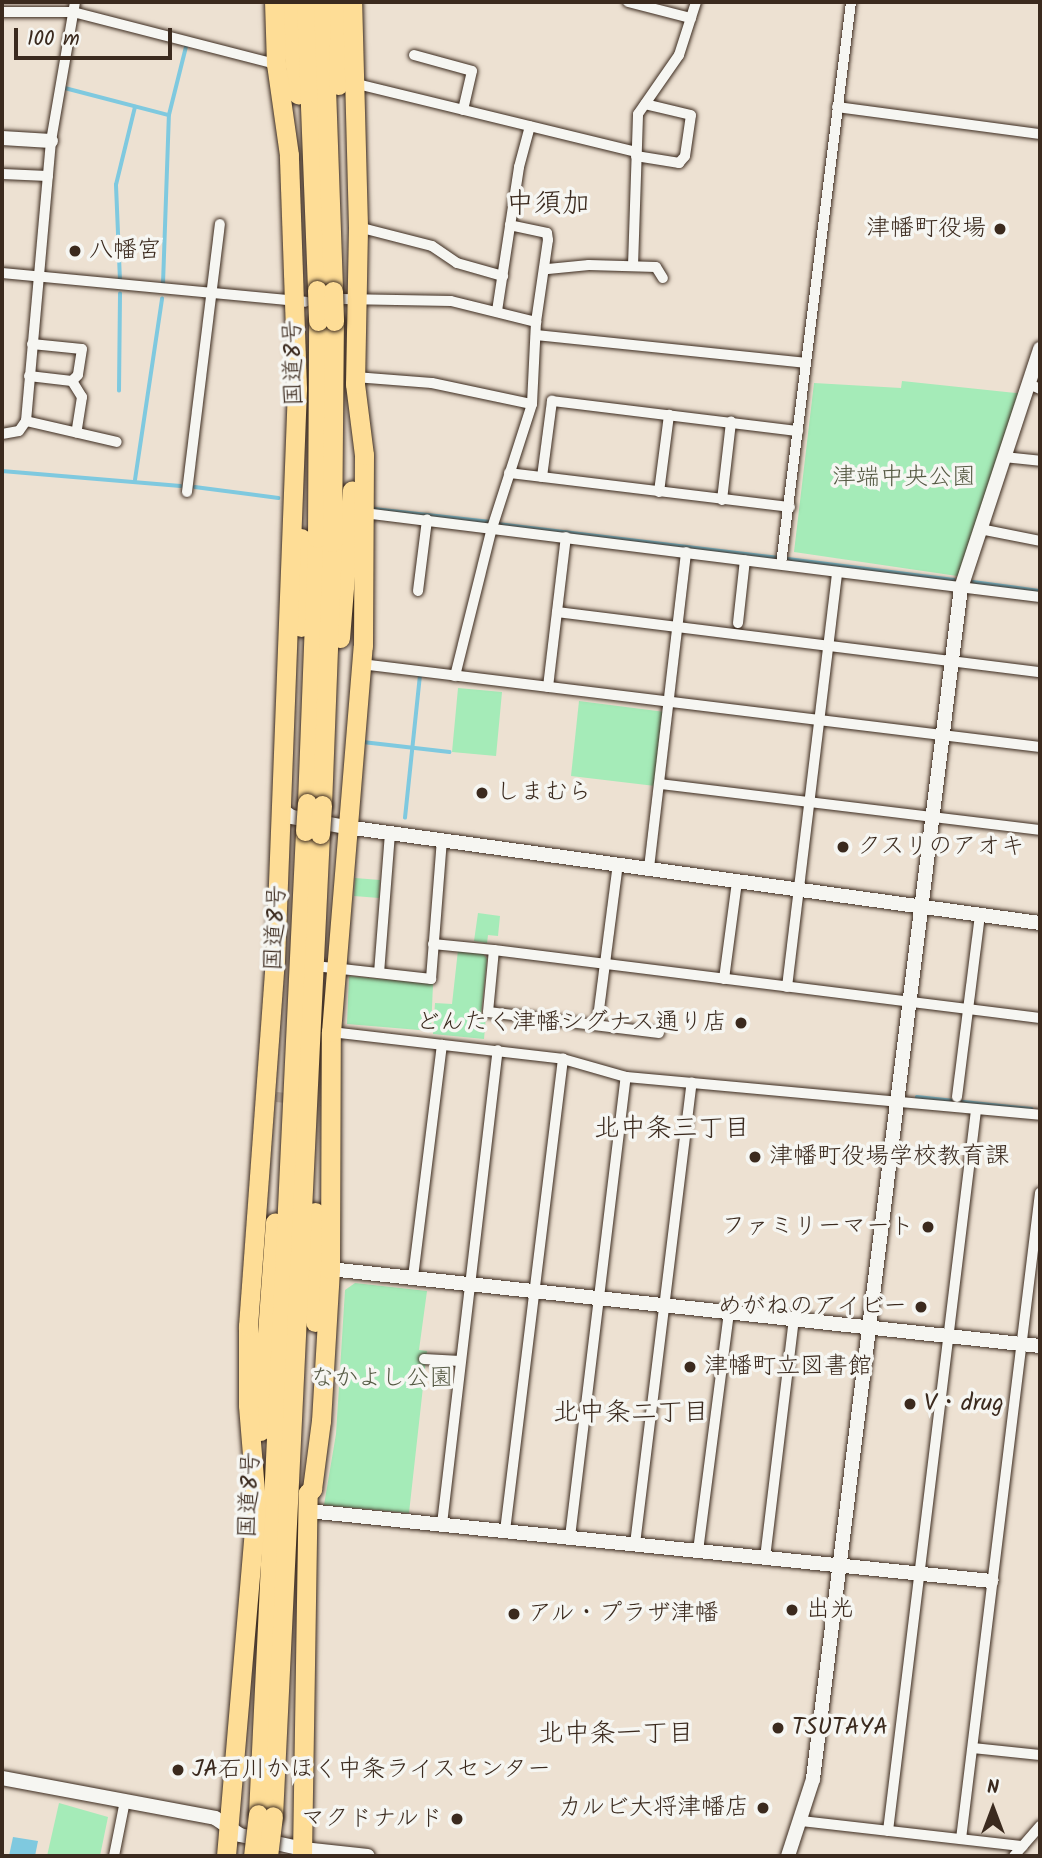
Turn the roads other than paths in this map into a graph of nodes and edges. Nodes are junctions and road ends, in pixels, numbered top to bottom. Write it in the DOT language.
graph roads {
  1 [pos="274,2"];
  2 [pos="288,2"];
  3 [pos="306,2"];
  4 [pos="323,2"];
  5 [pos="340,2"];
  6 [pos="352,2"];
  7 [pos="628,2"];
  8 [pos="696,2"];
  9 [pos="851,2"];
  10 [pos="74,7"];
  11 [pos="2,12"];
  12 [pos="691,18"];
  13 [pos="414,55"];
  14 [pos="282,65"];
  15 [pos="349,82"];
  16 [pos="645,104"];
  17 [pos="837,107"];
  18 [pos="463,110"];
  19 [pos="530,126"];
  20 [pos="1040,134"];
  21 [pos="2,138"];
  22 [pos="51,141"];
  23 [pos="636,154"];
  24 [pos="2,174"];
  25 [pos="48,176"];
  26 [pos="314,204"];
  27 [pos="220,224"];
  28 [pos="510,225"];
  29 [pos="358,227"];
  30 [pos="332,232"];
  31 [pos="634,266"];
  32 [pos="548,269"];
  33 [pos="2,273"];
  34 [pos="37,276"];
  35 [pos="503,276"];
  36 [pos="663,278"];
  37 [pos="210,294"];
  38 [pos="325,297"];
  39 [pos="498,311"];
  40 [pos="536,322"];
  41 [pos="536,335"];
  42 [pos="32,344"];
  43 [pos="1040,349"];
  44 [pos="805,363"];
  45 [pos="29,376"];
  46 [pos="355,380"];
  47 [pos="72,381"];
  48 [pos="1035,386"];
  49 [pos="297,388"];
  50 [pos="532,404"];
  51 [pos="669,415"];
  52 [pos="26,421"];
  53 [pos="731,422"];
  54 [pos="798,431"];
  55 [pos="76,433"];
  56 [pos="2,434"];
  57 [pos="117,442"];
  58 [pos="1004,457"];
  59 [pos="1040,461"];
  60 [pos="509,473"];
  61 [pos="542,477"];
  62 [pos="187,492"];
  63 [pos="659,492"];
  64 [pos="722,500"];
  65 [pos="790,506"];
  66 [pos="364,513"];
  67 [pos="427,520"];
  68 [pos="492,528"];
  69 [pos="980,529"];
  70 [pos="566,537"];
  71 [pos="1040,541"];
  72 [pos="686,552"];
  73 [pos="745,560"];
  74 [pos="781,564"];
  75 [pos="837,572"];
  76 [pos="961,588"];
  77 [pos="418,591"];
  78 [pos="1040,597"];
  79 [pos="557,612"];
  80 [pos="738,623"];
  81 [pos="677,626"];
  82 [pos="828,645"];
  83 [pos="949,661"];
  84 [pos="361,664"];
  85 [pos="1040,672"];
  86 [pos="455,676"];
  87 [pos="548,687"];
  88 [pos="668,701"];
  89 [pos="820,720"];
  90 [pos="940,735"];
  91 [pos="1040,747"];
  92 [pos="316,783"];
  93 [pos="660,784"];
  94 [pos="810,803"];
  95 [pos="282,810"];
  96 [pos="929,816"];
  97 [pos="346,827"];
  98 [pos="1040,830"];
  99 [pos="313,833"];
  100 [pos="390,833"];
  101 [pos="442,838"];
  102 [pos="618,863"];
  103 [pos="649,868"];
  104 [pos="737,881"];
  105 [pos="800,891"];
  106 [pos="920,908"];
  107 [pos="980,915"];
  108 [pos="1040,923"];
  109 [pos="433,944"];
  110 [pos="494,950"];
  111 [pos="288,961"];
  112 [pos="605,964"];
  113 [pos="330,968"];
  114 [pos="379,973"];
  115 [pos="724,979"];
  116 [pos="787,987"];
  117 [pos="908,1003"];
  118 [pos="968,1010"];
  119 [pos="1040,1018"];
  120 [pos="597,1025"];
  121 [pos="331,1032"];
  122 [pos="659,1033"];
  123 [pos="442,1045"];
  124 [pos="498,1050"];
  125 [pos="563,1059"];
  126 [pos="626,1076"];
  127 [pos="692,1083"];
  128 [pos="320,1097"];
  129 [pos="957,1097"];
  130 [pos="897,1101"];
  131 [pos="976,1110"];
  132 [pos="1040,1115"];
  133 [pos="1040,1193"];
  134 [pos="325,1268"];
  135 [pos="413,1277"];
  136 [pos="471,1284"];
  137 [pos="535,1291"];
  138 [pos="599,1298"];
  139 [pos="664,1305"];
  140 [pos="729,1312"];
  141 [pos="794,1319"];
  142 [pos="869,1327"];
  143 [pos="950,1336"];
  144 [pos="1021,1344"];
  145 [pos="1040,1346"];
  146 [pos="424,1359"];
  147 [pos="460,1361"];
  148 [pos="308,1502"];
  149 [pos="256,1503"];
  150 [pos="442,1524"];
  151 [pos="505,1531"];
  152 [pos="570,1537"];
  153 [pos="635,1544"];
  154 [pos="698,1550"];
  155 [pos="765,1558"];
  156 [pos="840,1565"];
  157 [pos="920,1573"];
  158 [pos="991,1581"];
  159 [pos="973,1748"];
  160 [pos="1040,1755"];
  161 [pos="2,1778"];
  162 [pos="125,1801"];
  163 [pos="265,1815"];
  164 [pos="802,1821"];
  165 [pos="1040,1826"];
  166 [pos="229,1829"];
  167 [pos="888,1831"];
  168 [pos="961,1839"];
  169 [pos="1023,1846"];
  170 [pos="303,1853"];
  171 [pos="114,1856"];
  172 [pos="226,1856"];
  173 [pos="253,1856"];
  174 [pos="268,1856"];
  175 [pos="368,1856"];
  176 [pos="788,1856"];
  177 [pos="1014,1856"];
  1 -- 14 [label="highway"];
  2 -- 26 [label="highway"];
  3 -- 26 [label="highway, 国道8号"];
  4 -- 30 [label="highway, 国道8号"];
  5 -- 30 [label="highway"];
  6 -- 15 [label="highway"];
  7 -- 12 [label="street"];
  8 -- 12 [label="street"];
  9 -- 17 [label="street"];
  10 -- 11 [label="street"];
  10 -- 14 [label="street"];
  10 -- 22 [label="street"];
  12 -- 16 [label="street"];
  13 -- 18 [label="street"];
  14 -- 38 [label="highway"];
  15 -- 18 [label="street"];
  15 -- 29 [label="highway"];
  16 -- 23 [label="street"];
  16 -- 23 [label="street"];
  17 -- 20 [label="street"];
  17 -- 44 [label="street"];
  18 -- 19 [label="street"];
  19 -- 23 [label="street"];
  19 -- 28 [label="street"];
  21 -- 22 [label="street"];
  22 -- 25 [label="street"];
  23 -- 31 [label="street"];
  24 -- 25 [label="street"];
  25 -- 34 [label="street"];
  26 -- 38 [label="highway, 国道8号"];
  27 -- 37 [label="street"];
  28 -- 32 [label="street"];
  28 -- 35 [label="street"];
  29 -- 35 [label="street"];
  29 -- 38 [label="highway"];
  30 -- 38 [label="highway, 国道8号"];
  31 -- 32 [label="street"];
  31 -- 36 [label="street"];
  32 -- 40 [label="street"];
  33 -- 34 [label="street"];
  34 -- 37 [label="street"];
  34 -- 42 [label="street"];
  35 -- 39 [label="street"];
  37 -- 38 [label="street"];
  37 -- 62 [label="street"];
  38 -- 39 [label="street"];
  38 -- 46 [label="highway"];
  38 -- 49 [label="highway"];
  38 -- 92 [label="highway, 国道8号, bridge"];
  39 -- 40 [label="street"];
  40 -- 41 [label="street"];
  41 -- 44 [label="street"];
  41 -- 50 [label="street"];
  42 -- 45 [label="street"];
  42 -- 47 [label="street"];
  43 -- 48 [label="street"];
  44 -- 54 [label="street"];
  45 -- 47 [label="street"];
  45 -- 52 [label="street"];
  46 -- 50 [label="street"];
  46 -- 66 [label="highway"];
  46 -- 92 [label="highway"];
  47 -- 55 [label="street"];
  48 -- 58 [label="street"];
  49 -- 92 [label="highway"];
  49 -- 95 [label="highway"];
  50 -- 60 [label="street"];
  51 -- 53 [label="street"];
  51 -- 61 [label="street"];
  51 -- 63 [label="street"];
  52 -- 55 [label="street"];
  52 -- 56 [label="street"];
  53 -- 54 [label="street"];
  53 -- 64 [label="street"];
  54 -- 65 [label="street"];
  55 -- 57 [label="street"];
  58 -- 59 [label="street"];
  58 -- 69 [label="street"];
  60 -- 61 [label="street"];
  60 -- 68 [label="street"];
  61 -- 63 [label="street"];
  63 -- 64 [label="street"];
  64 -- 65 [label="street"];
  65 -- 74 [label="street"];
  66 -- 67 [label="street"];
  66 -- 84 [label="highway"];
  67 -- 68 [label="street"];
  67 -- 77 [label="street"];
  68 -- 70 [label="street"];
  68 -- 86 [label="street"];
  69 -- 71 [label="street"];
  69 -- 76 [label="street"];
  70 -- 72 [label="street"];
  70 -- 79 [label="street"];
  72 -- 73 [label="street"];
  72 -- 81 [label="street"];
  73 -- 74 [label="street"];
  73 -- 80 [label="street"];
  74 -- 75 [label="street"];
  75 -- 76 [label="street"];
  75 -- 82 [label="street"];
  76 -- 78 [label="street"];
  76 -- 83 [label="street"];
  79 -- 81 [label="street"];
  79 -- 87 [label="street"];
  81 -- 82 [label="street"];
  81 -- 88 [label="street"];
  82 -- 83 [label="street"];
  82 -- 89 [label="street"];
  83 -- 85 [label="street"];
  83 -- 90 [label="street"];
  84 -- 86 [label="street"];
  84 -- 97 [label="highway"];
  86 -- 87 [label="street"];
  87 -- 88 [label="street"];
  88 -- 89 [label="street"];
  88 -- 93 [label="street"];
  89 -- 90 [label="street"];
  89 -- 94 [label="street"];
  90 -- 91 [label="street"];
  90 -- 96 [label="street"];
  92 -- 99 [label="highway, 国道8号, bridge"];
  93 -- 94 [label="street"];
  93 -- 103 [label="street"];
  94 -- 96 [label="street"];
  94 -- 105 [label="street"];
  95 -- 97 [label="street"];
  95 -- 111 [label="highway"];
  96 -- 98 [label="street"];
  96 -- 106 [label="street"];
  97 -- 100 [label="street"];
  97 -- 113 [label="highway"];
  99 -- 111 [label="highway, 国道8号"];
  99 -- 128 [label="highway, 国道8号"];
  100 -- 101 [label="street"];
  100 -- 114 [label="street"];
  101 -- 102 [label="street"];
  101 -- 109 [label="street"];
  102 -- 103 [label="street"];
  102 -- 112 [label="street"];
  103 -- 104 [label="street"];
  104 -- 105 [label="street"];
  104 -- 115 [label="street"];
  105 -- 106 [label="street"];
  105 -- 116 [label="street"];
  106 -- 107 [label="street"];
  106 -- 117 [label="street"];
  107 -- 108 [label="street"];
  107 -- 118 [label="street"];
  109 -- 110 [label="street"];
  109 -- 114 [label="street"];
  110 -- 112 [label="street"];
  110 -- 120 [label="street"];
  111 -- 149 [label="highway"];
  111 -- 149 [label="highway"];
  111 -- 163 [label="highway, 国道8号"];
  112 -- 115 [label="street"];
  112 -- 120 [label="street"];
  113 -- 114 [label="street"];
  113 -- 121 [label="highway"];
  115 -- 116 [label="street"];
  116 -- 117 [label="street"];
  117 -- 118 [label="street"];
  117 -- 130 [label="street"];
  118 -- 119 [label="street"];
  118 -- 129 [label="street"];
  120 -- 122 [label="street"];
  121 -- 123 [label="street"];
  121 -- 128 [label="highway"];
  123 -- 124 [label="street"];
  123 -- 135 [label="street"];
  124 -- 125 [label="street"];
  124 -- 136 [label="street"];
  125 -- 126 [label="street"];
  125 -- 137 [label="street"];
  126 -- 127 [label="street"];
  126 -- 138 [label="street"];
  127 -- 130 [label="street"];
  127 -- 139 [label="street"];
  128 -- 134 [label="highway"];
  128 -- 148 [label="highway"];
  128 -- 163 [label="highway, 国道8号"];
  130 -- 131 [label="street"];
  130 -- 142 [label="street"];
  131 -- 132 [label="street"];
  131 -- 143 [label="street"];
  133 -- 144 [label="street"];
  134 -- 135 [label="street"];
  134 -- 148 [label="highway"];
  135 -- 136 [label="street"];
  136 -- 137 [label="street"];
  136 -- 147 [label="street"];
  137 -- 138 [label="street"];
  137 -- 151 [label="street"];
  138 -- 139 [label="street"];
  138 -- 152 [label="street"];
  139 -- 140 [label="street"];
  139 -- 153 [label="street"];
  140 -- 141 [label="street"];
  140 -- 154 [label="street"];
  141 -- 142 [label="street"];
  141 -- 155 [label="street"];
  142 -- 143 [label="street"];
  142 -- 156 [label="street"];
  143 -- 144 [label="street"];
  143 -- 157 [label="street"];
  144 -- 145 [label="street"];
  144 -- 158 [label="street"];
  146 -- 147 [label="street"];
  147 -- 150 [label="street"];
  148 -- 150 [label="street"];
  148 -- 170 [label="highway"];
  149 -- 166 [label="highway"];
  150 -- 151 [label="street"];
  151 -- 152 [label="street"];
  152 -- 153 [label="street"];
  153 -- 154 [label="street"];
  154 -- 155 [label="street"];
  155 -- 156 [label="street"];
  156 -- 157 [label="street"];
  156 -- 164 [label="street"];
  157 -- 158 [label="street"];
  157 -- 167 [label="street"];
  158 -- 159 [label="street"];
  159 -- 160 [label="street"];
  159 -- 168 [label="street"];
  161 -- 162 [label="street"];
  162 -- 166 [label="street"];
  162 -- 171 [label="street"];
  163 -- 173 [label="highway, 国道8号, bridge"];
  163 -- 174 [label="highway, 国道8号, bridge"];
  164 -- 167 [label="street"];
  164 -- 176 [label="street"];
  165 -- 169 [label="street"];
  166 -- 170 [label="street"];
  166 -- 172 [label="highway"];
  167 -- 168 [label="street"];
  168 -- 169 [label="street"];
  169 -- 177 [label="street"];
  170 -- 175 [label="street"];
}
